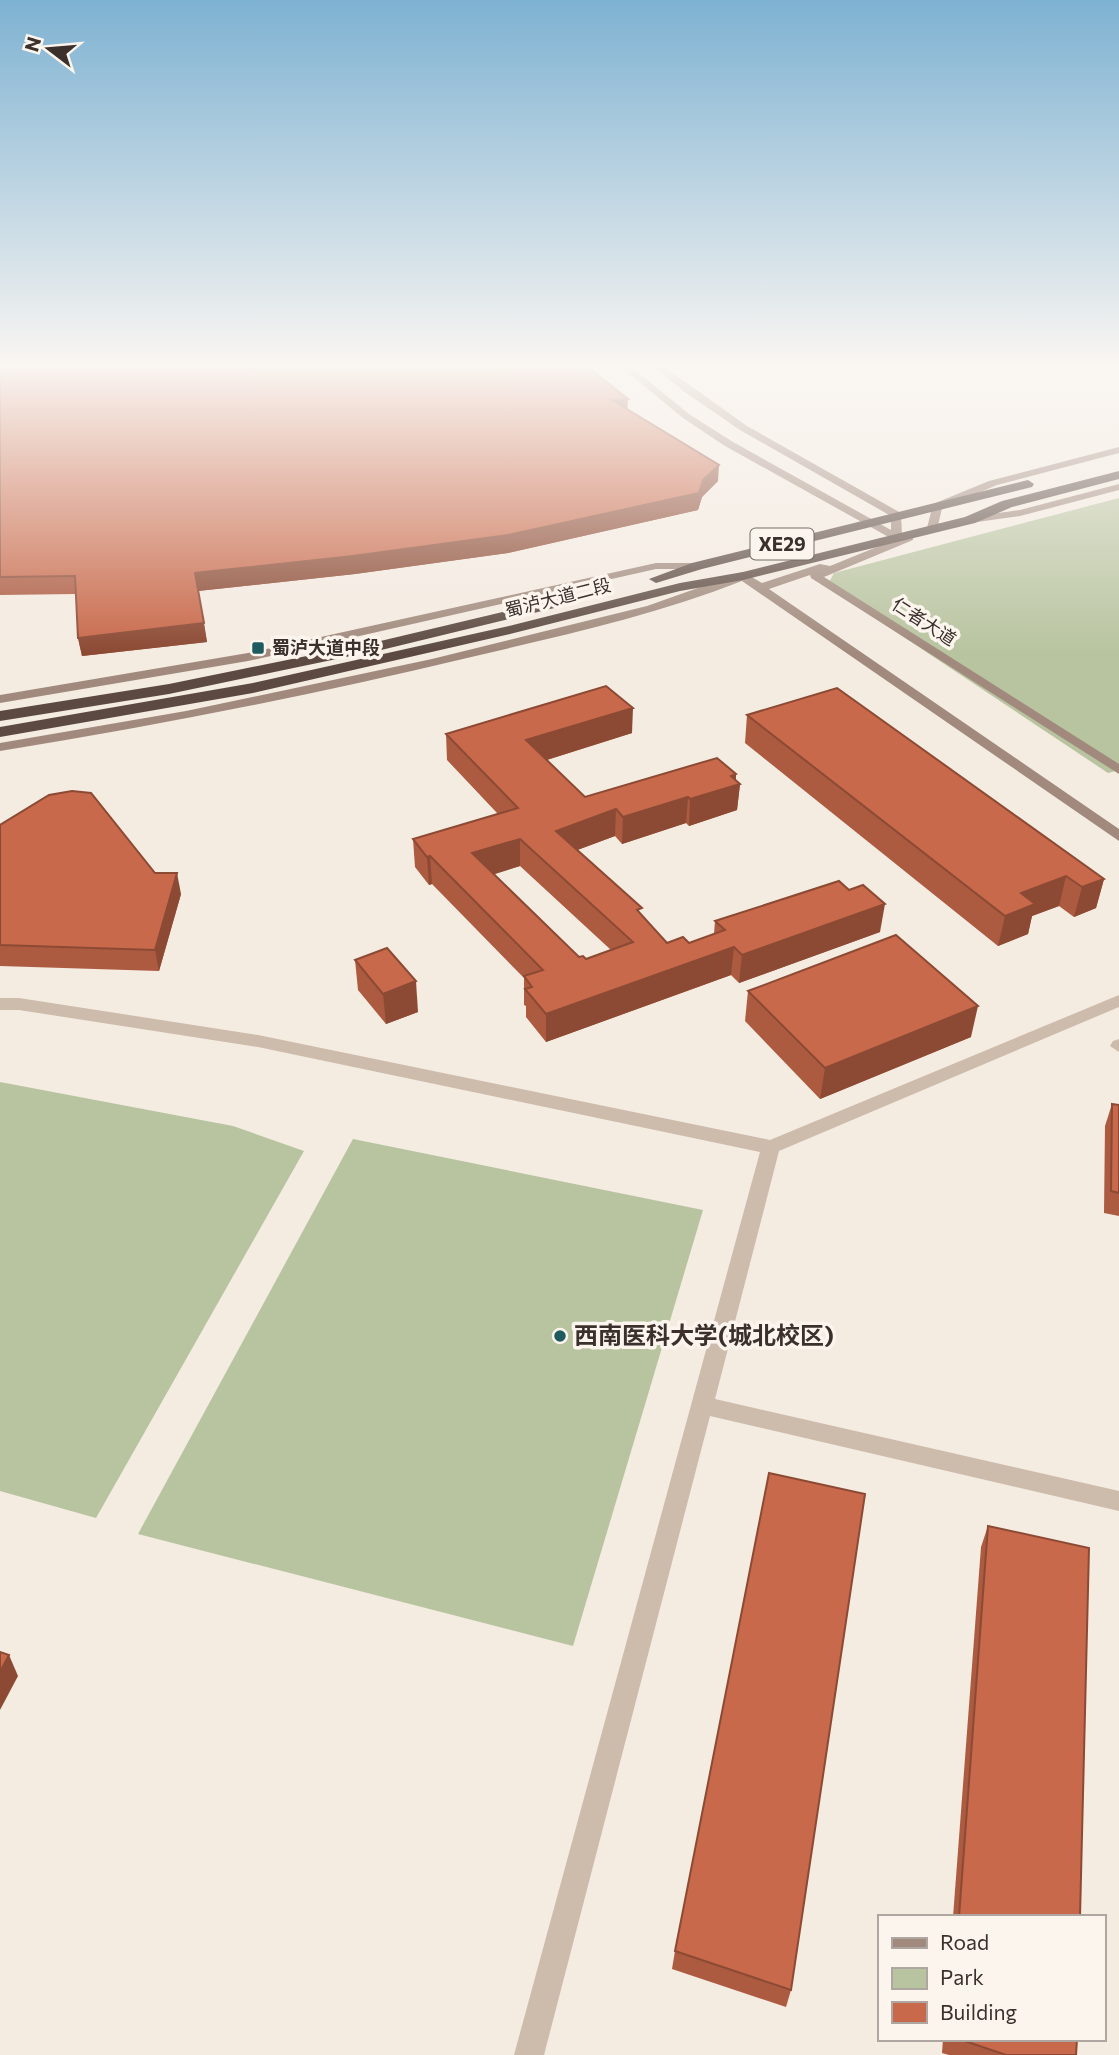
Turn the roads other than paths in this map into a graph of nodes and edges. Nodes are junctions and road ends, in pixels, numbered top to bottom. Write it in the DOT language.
graph roads {
  1 [pos="764,462"];
  2 [pos="803,462"];
  3 [pos="1074,462"];
  4 [pos="1115,462"];
  5 [pos="1119,475"];
  6 [pos="1119,487"];
  7 [pos="988,494"];
  8 [pos="1007,504"];
  9 [pos="937,506"];
  10 [pos="897,515"];
  11 [pos="970,520"];
  12 [pos="868,522"];
  13 [pos="933,528"];
  14 [pos="895,537"];
  15 [pos="729,557"];
  16 [pos="697,566"];
  17 [pos="748,575"];
  18 [pos="760,589"];
  19 [pos="0,699"];
  20 [pos="0,716"];
  21 [pos="0,732"];
  22 [pos="0,747"];
  23 [pos="1119,770"];
  24 [pos="1119,836"];
  25 [pos="1119,1001"];
  26 [pos="0,1004"];
  27 [pos="771,1147"];
  28 [pos="702,1405"];
  29 [pos="1119,1501"];
  30 [pos="529,2055"];
  1 -- 12 [label="street"];
  2 -- 10 [label="street"];
  3 -- 9 [label="street"];
  4 -- 7 [label="highway, 蜀泸大道二段 / XE29"];
  5 -- 8 [label="highway, 蜀泸大道二段 / XE29"];
  6 -- 11 [label="street"];
  7 -- 8 [label="highway"];
  7 -- 9 [label="highway, 蜀泸大道二段 / XE29"];
  8 -- 11 [label="highway, 蜀泸大道二段 / XE29"];
  9 -- 10 [label="highway, 蜀泸大道二段 / XE29"];
  9 -- 13 [label="street"];
  10 -- 12 [label="highway, 蜀泸大道二段 / XE29"];
  10 -- 14 [label="street"];
  11 -- 13 [label="highway, 蜀泸大道二段 / XE29"];
  12 -- 14 [label="street"];
  12 -- 15 [label="highway, 蜀泸大道二段 / XE29"];
  13 -- 14 [label="highway, 蜀泸大道二段 / XE29"];
  13 -- 18 [label="street"];
  13 -- 23 [label="street, 仁者大道"];
  14 -- 17 [label="highway, 蜀泸大道二段 / XE29"];
  15 -- 16 [label="highway, 蜀泸大道二段 / XE29"];
  15 -- 17 [label="highway"];
  16 -- 19 [label="street"];
  16 -- 20 [label="highway, 蜀泸大道二段 / XE29"];
  17 -- 18 [label="street"];
  17 -- 21 [label="highway, 蜀泸大道二段 / XE29"];
  17 -- 22 [label="street"];
  18 -- 24 [label="street"];
  25 -- 27 [label="street"];
  26 -- 27 [label="street"];
  27 -- 28 [label="street"];
  28 -- 29 [label="street"];
  28 -- 30 [label="street"];
}
